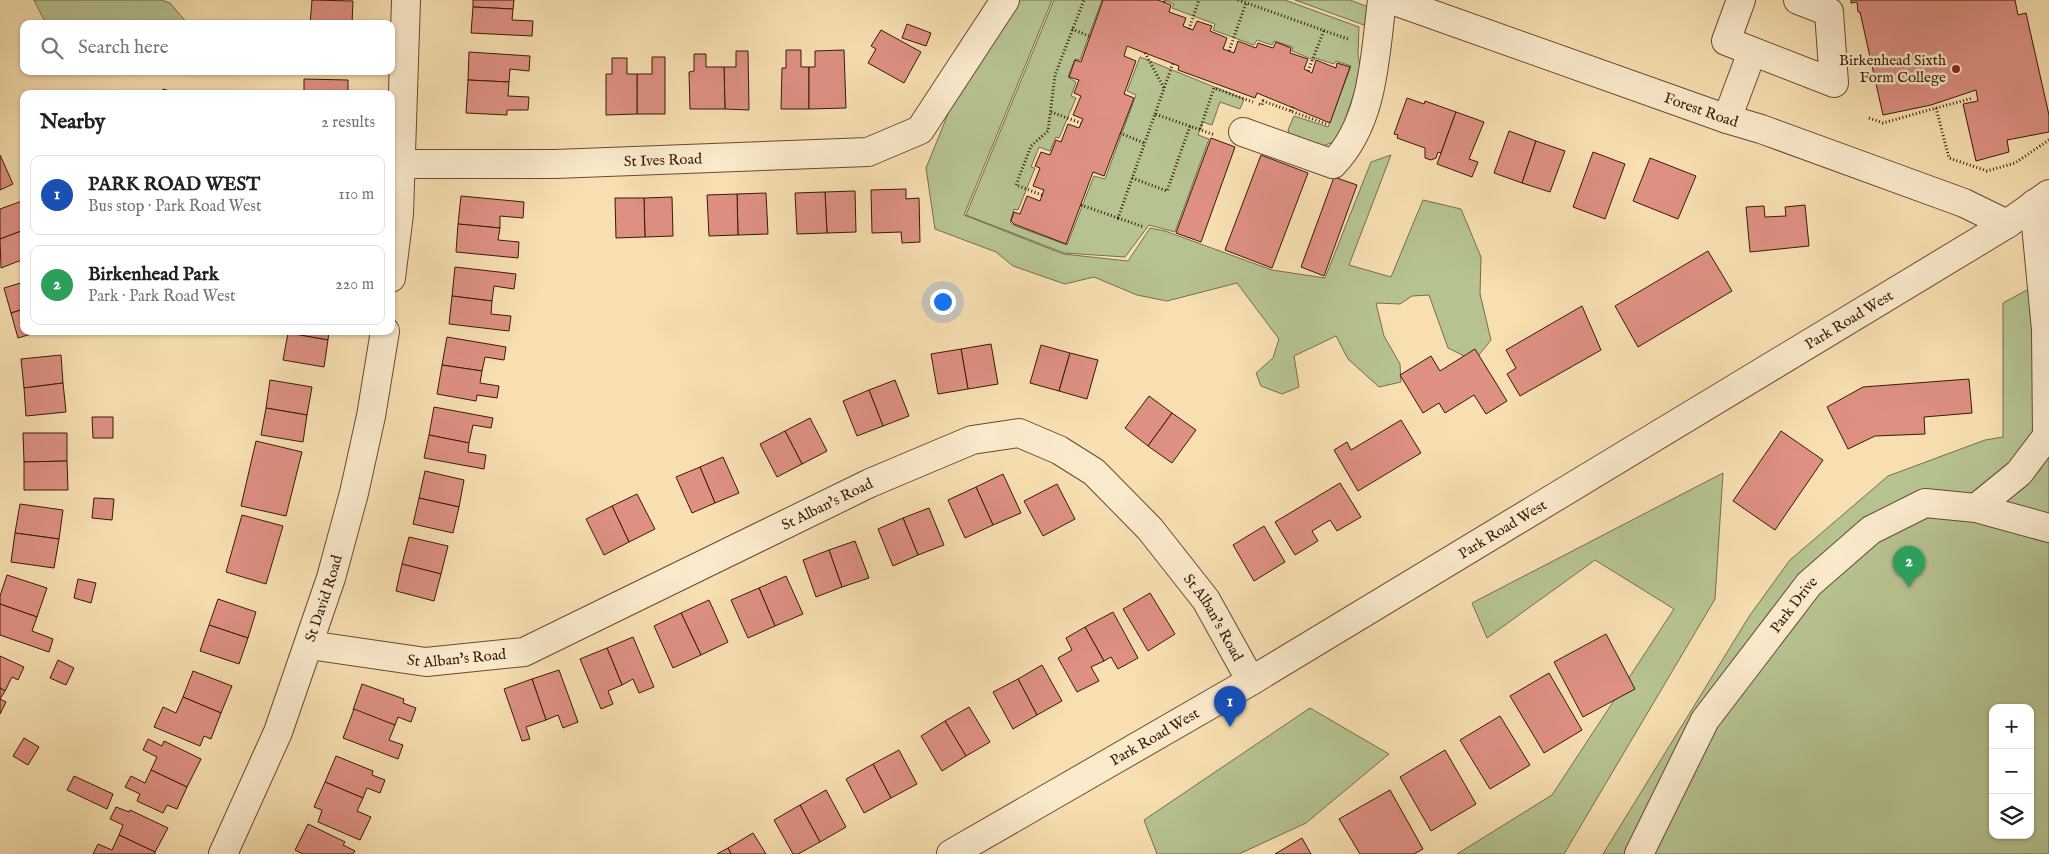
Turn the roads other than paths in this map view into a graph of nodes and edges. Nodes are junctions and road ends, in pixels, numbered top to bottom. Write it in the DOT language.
graph roads {
  1 [pos="406,0"];
  2 [pos="1005,0"];
  3 [pos="1382,0"];
  4 [pos="1392,0"];
  5 [pos="1741,0"];
  6 [pos="1798,0"];
  7 [pos="1752,52"];
  8 [pos="1727,119"];
  9 [pos="1243,132"];
  10 [pos="401,164"];
  11 [pos="2041,199"];
  12 [pos="2007,224"];
  13 [pos="395,241"];
  14 [pos="384,335"];
  15 [pos="2048,438"];
  16 [pos="1976,508"];
  17 [pos="2049,528"];
  18 [pos="309,645"];
  19 [pos="1251,682"];
  20 [pos="222,854"];
  21 [pos="951,854"];
  22 [pos="1639,854"];
  1 -- 10 [label="street"];
  2 -- 10 [label="street, St Ives Road"];
  3 -- 9 [label="street"];
  4 -- 8 [label="street, Forest Road"];
  5 -- 7 [label="street"];
  6 -- 7 [label="street"];
  7 -- 8 [label="street"];
  8 -- 12 [label="street, Forest Road"];
  10 -- 13 [label="street"];
  11 -- 12 [label="street, Park Road West"];
  11 -- 15 [label="street"];
  12 -- 19 [label="street, Park Road West"];
  14 -- 18 [label="street, St David Road"];
  15 -- 16 [label="street"];
  16 -- 17 [label="street, Park Drive"];
  16 -- 22 [label="street, Park Drive"];
  18 -- 19 [label="street, St Alban's Road"];
  18 -- 20 [label="street, St David Road"];
  19 -- 21 [label="street, Park Road West"];
}
